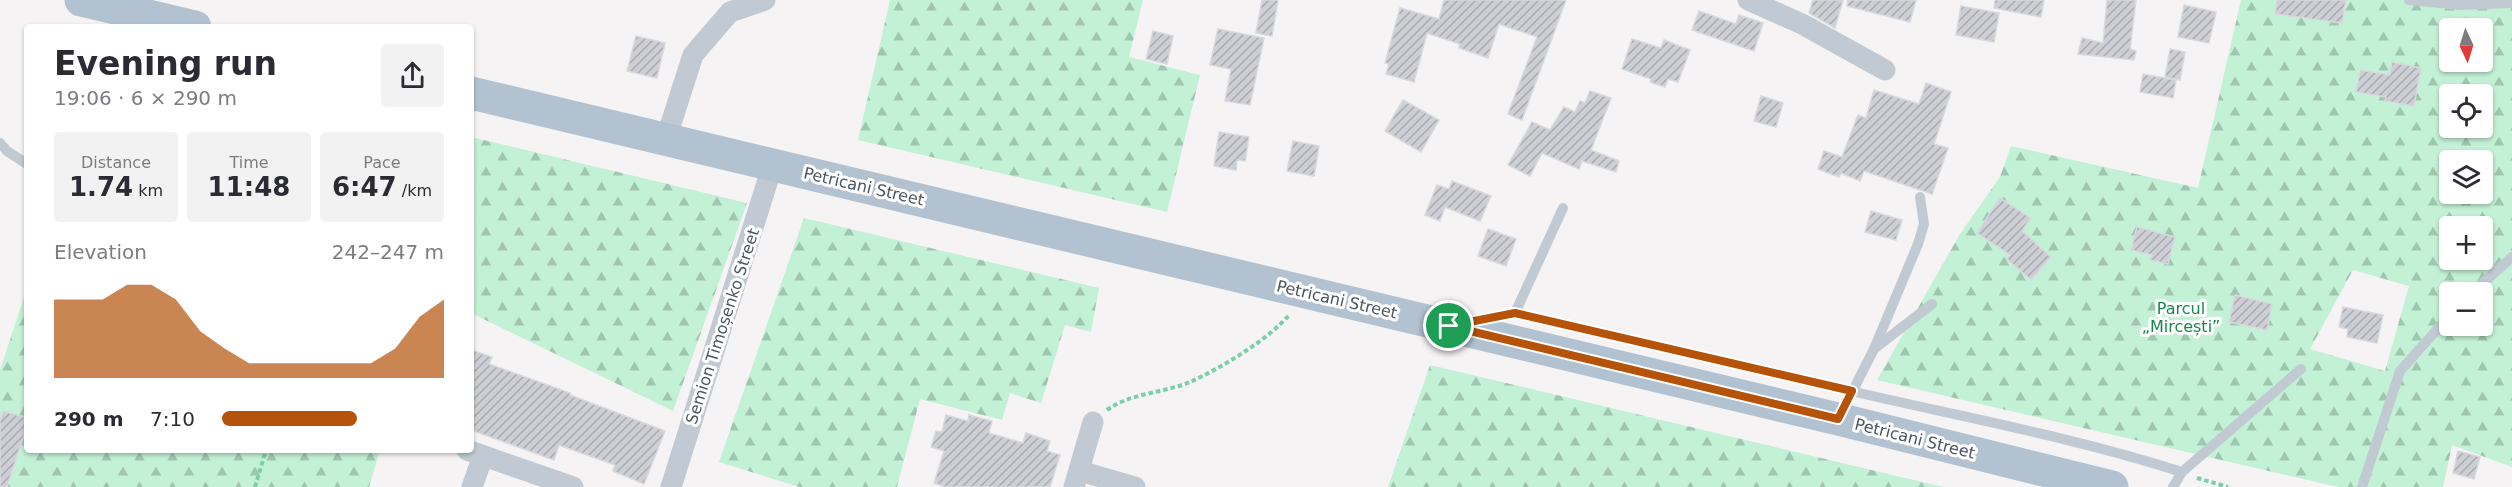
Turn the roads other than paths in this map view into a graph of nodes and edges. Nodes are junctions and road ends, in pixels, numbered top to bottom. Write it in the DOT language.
graph roads {
  1 [pos="81,0"];
  2 [pos="765,0"];
  3 [pos="1748,0"];
  4 [pos="2409,0"];
  5 [pos="2512,3"];
  6 [pos="730,6"];
  7 [pos="182,24"];
  8 [pos="1885,70"];
  9 [pos="474,94"];
  10 [pos="666,140"];
  11 [pos="0,143"];
  12 [pos="24,162"];
  13 [pos="773,164"];
  14 [pos="1920,196"];
  15 [pos="1563,207"];
  16 [pos="2512,257"];
  17 [pos="2484,282"];
  18 [pos="1932,304"];
  19 [pos="1515,313"];
  20 [pos="1449,326"];
  21 [pos="2439,327"];
  22 [pos="1875,349"];
  23 [pos="2301,369"];
  24 [pos="1845,405"];
  25 [pos="1093,423"];
  26 [pos="475,453"];
  27 [pos="2182,472"];
  28 [pos="1077,479"];
  29 [pos="472,487"];
  30 [pos="573,487"];
  31 [pos="671,487"];
  32 [pos="1135,487"];
  33 [pos="2112,487"];
  34 [pos="2173,487"];
  35 [pos="2362,487"];
  1 -- 7 [label="main road"];
  2 -- 6 [label="street"];
  3 -- 8 [label="street"];
  4 -- 5 [label="lane"];
  6 -- 10 [label="street"];
  9 -- 10 [label="main road, Petricani Street"];
  10 -- 13 [label="main road, Petricani Street"];
  11 -- 12 [label="lane"];
  13 -- 20 [label="main road, Petricani Street"];
  13 -- 31 [label="street, Semion Timoșenko Street"];
  14 -- 22 [label="lane"];
  15 -- 19 [label="lane"];
  16 -- 17 [label="lane"];
  18 -- 22 [label="lane"];
  19 -- 20 [label="lane"];
  19 -- 24 [label="lane"];
  20 -- 24 [label="main road, Petricani Street"];
  21 -- 35 [label="lane"];
  22 -- 24 [label="lane"];
  23 -- 27 [label="lane"];
  24 -- 27 [label="lane"];
  24 -- 33 [label="main road, Petricani Street"];
  25 -- 28 [label="street"];
  26 -- 29 [label="street"];
  26 -- 30 [label="street"];
  27 -- 34 [label="lane"];
  28 -- 32 [label="street"];
}
